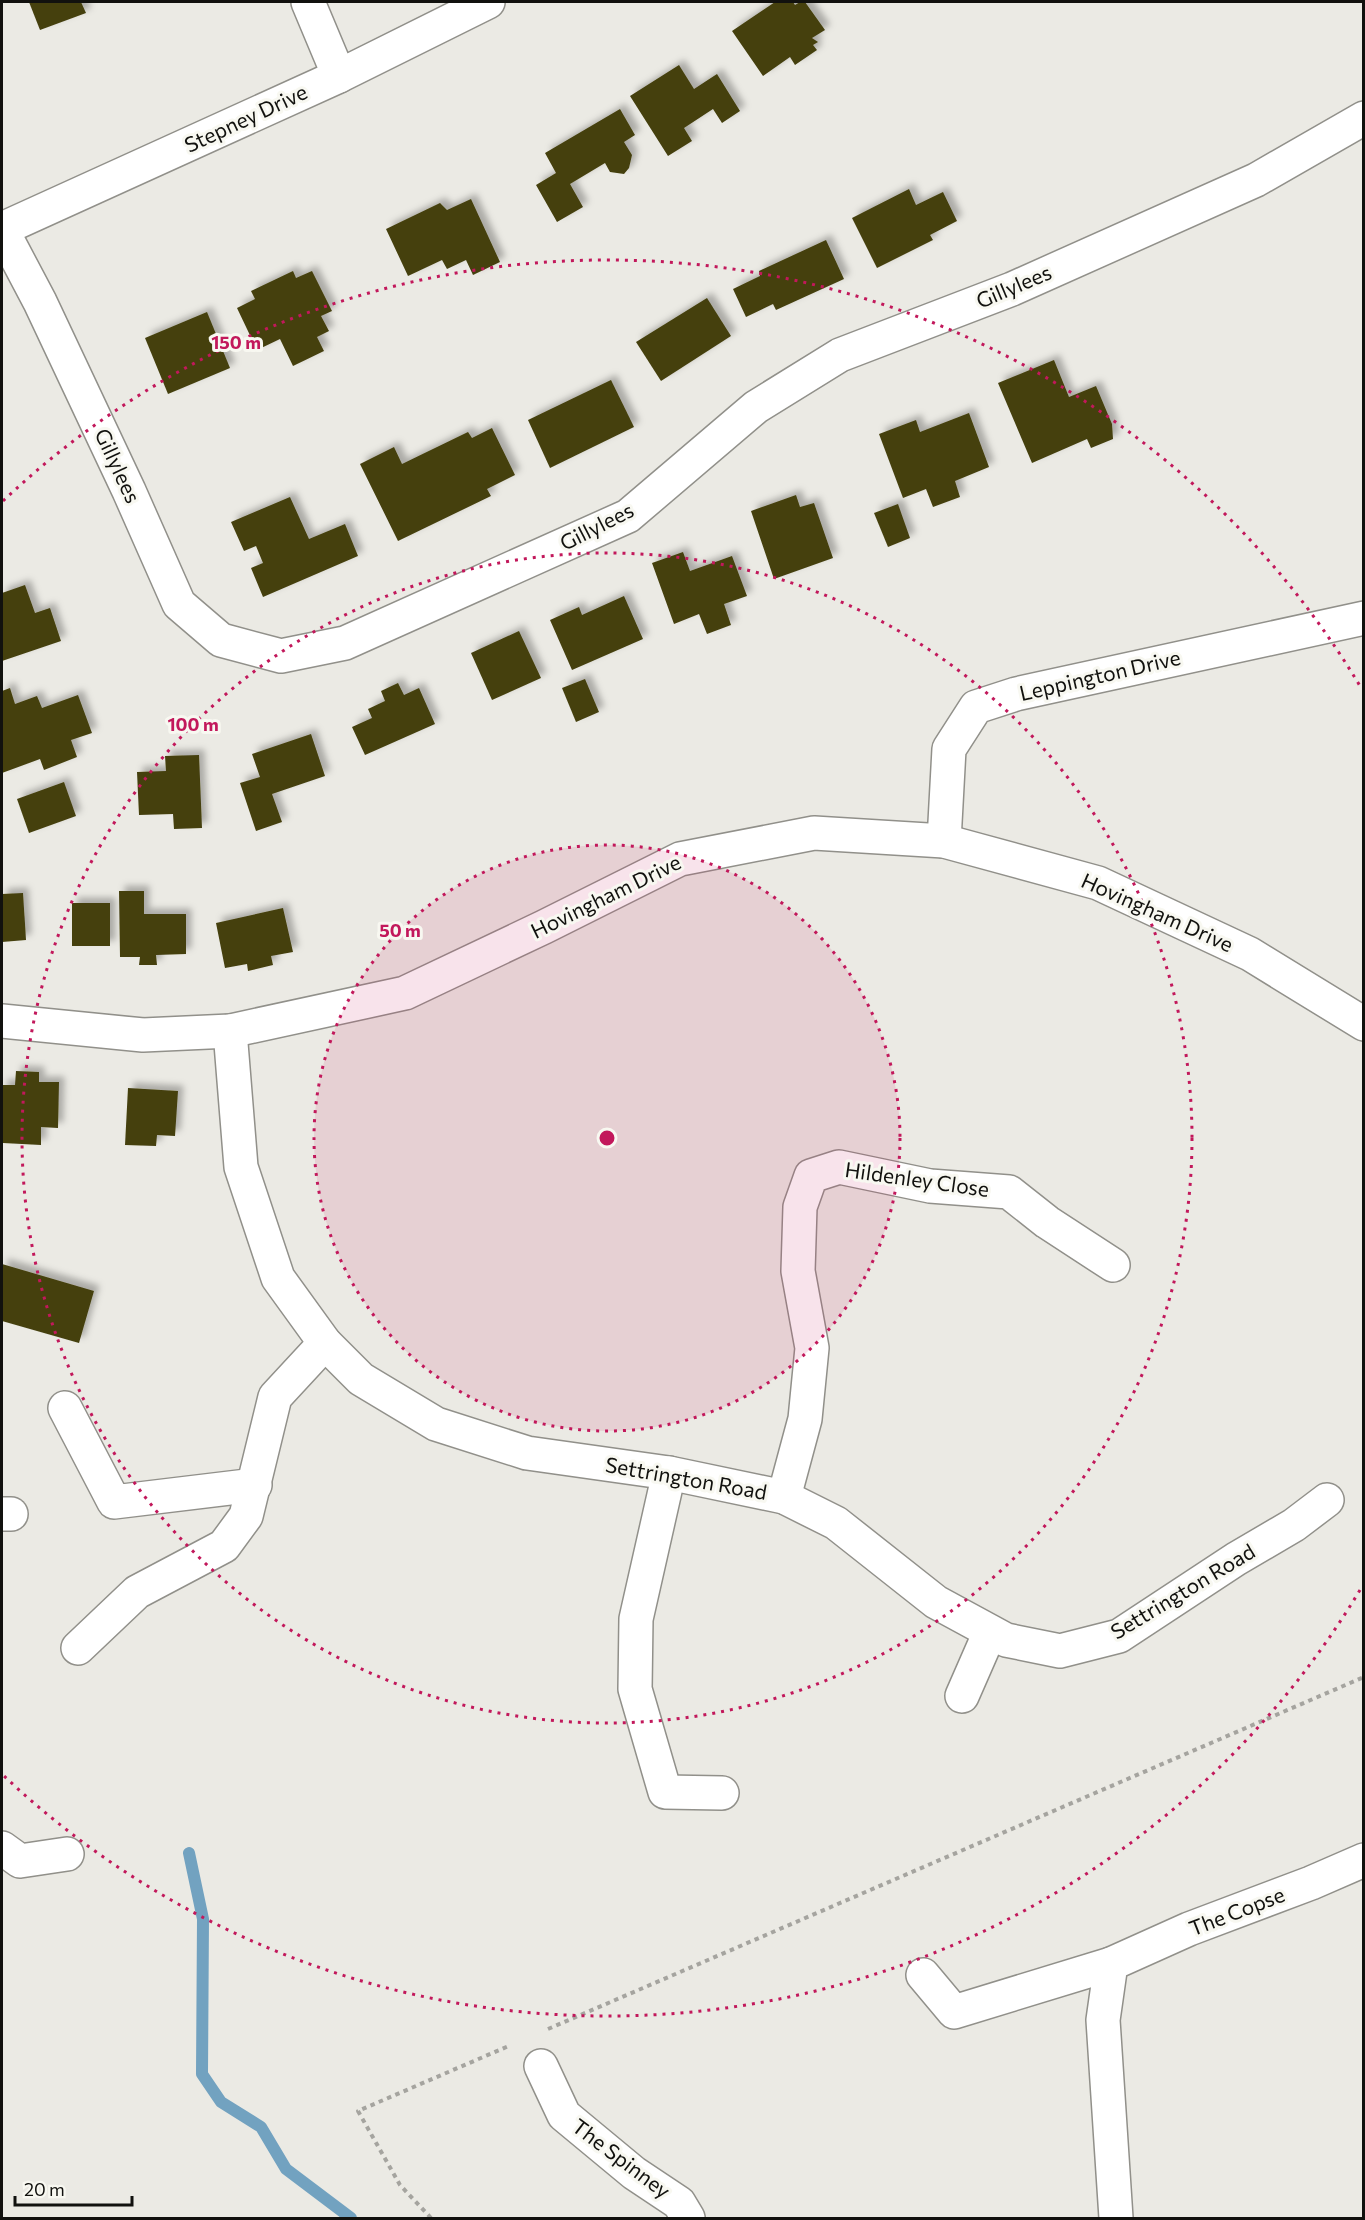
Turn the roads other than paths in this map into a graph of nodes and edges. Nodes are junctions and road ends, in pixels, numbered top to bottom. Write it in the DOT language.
graph roads {
  1 [pos="308,2"];
  2 [pos="488,2"];
  3 [pos="339,76"];
  4 [pos="1364,118"];
  5 [pos="2,229"];
  6 [pos="1364,618"];
  7 [pos="944,841"];
  8 [pos="2,1021"];
  9 [pos="1364,1023"];
  10 [pos="230,1030"];
  11 [pos="1113,1265"];
  12 [pos="325,1343"];
  13 [pos="65,1408"];
  14 [pos="669,1473"];
  15 [pos="255,1485"];
  16 [pos="784,1497"];
  17 [pos="1327,1500"];
  18 [pos="990,1632"];
  19 [pos="78,1648"];
  20 [pos="962,1696"];
  21 [pos="722,1792"];
  22 [pos="2,1848"];
  23 [pos="67,1854"];
  24 [pos="1364,1860"];
  25 [pos="1111,1964"];
  26 [pos="923,1975"];
  27 [pos="541,2066"];
  28 [pos="688,2218"];
  29 [pos="1116,2218"];
  1 -- 3 [label="street"];
  2 -- 3 [label="street, Stepney Drive"];
  3 -- 5 [label="street, Stepney Drive"];
  4 -- 5 [label="street, Gillylees"];
  6 -- 7 [label="street, Leppington Drive"];
  7 -- 9 [label="street, Hovingham Drive"];
  7 -- 10 [label="street, Hovingham Drive"];
  8 -- 10 [label="street, Hovingham Drive"];
  10 -- 12 [label="street, Settrington Road"];
  11 -- 16 [label="street, Hildenley Close"];
  12 -- 14 [label="street, Settrington Road"];
  12 -- 15 [label="street"];
  13 -- 15 [label="street"];
  14 -- 16 [label="street, Settrington Road"];
  14 -- 21 [label="street"];
  15 -- 19 [label="street"];
  16 -- 18 [label="street, Settrington Road"];
  17 -- 18 [label="street, Settrington Road"];
  18 -- 20 [label="street"];
  22 -- 23 [label="street"];
  24 -- 25 [label="street, The Copse"];
  25 -- 26 [label="street, The Copse"];
  25 -- 29 [label="street"];
  27 -- 28 [label="street, The Spinney"];
}
